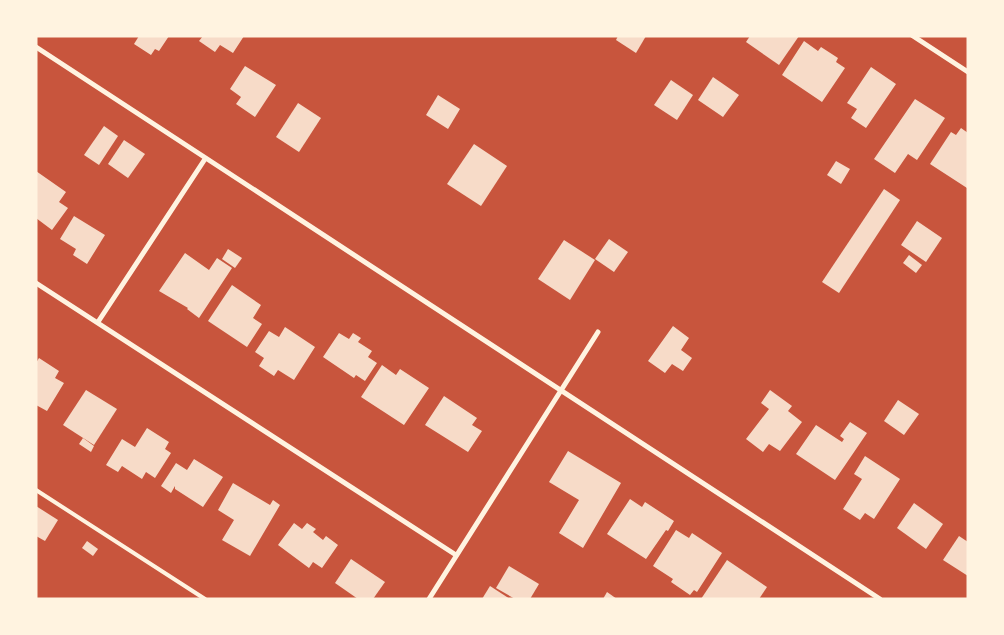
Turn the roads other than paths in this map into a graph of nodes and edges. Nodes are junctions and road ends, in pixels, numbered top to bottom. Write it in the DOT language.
graph roads {
  1 [pos="913,36"];
  2 [pos="36,47"];
  3 [pos="968,72"];
  4 [pos="205,158"];
  5 [pos="36,283"];
  6 [pos="98,322"];
  7 [pos="598,332"];
  8 [pos="561,390"];
  9 [pos="36,490"];
  10 [pos="456,555"];
  11 [pos="204,599"];
  12 [pos="429,599"];
  13 [pos="880,599"];
  1 -- 3 [label="street"];
  2 -- 4 [label="street"];
  4 -- 6 [label="street"];
  4 -- 8 [label="street"];
  5 -- 6 [label="street"];
  6 -- 10 [label="street"];
  7 -- 8 [label="street"];
  8 -- 10 [label="street"];
  8 -- 13 [label="street"];
  9 -- 11 [label="lane"];
  10 -- 12 [label="street"];
}
